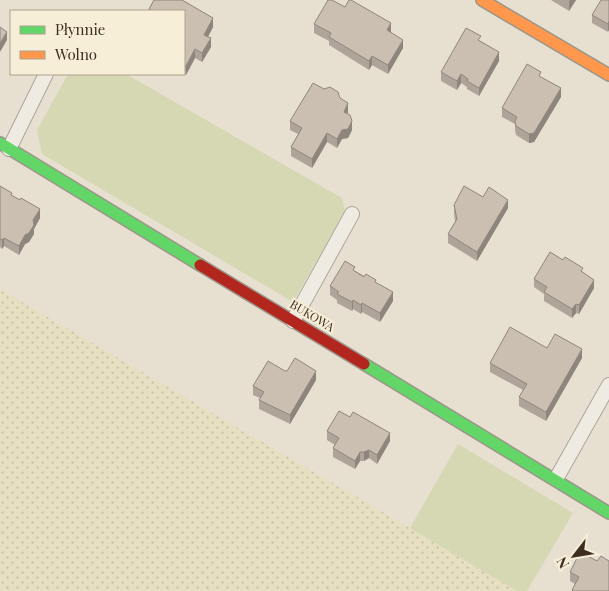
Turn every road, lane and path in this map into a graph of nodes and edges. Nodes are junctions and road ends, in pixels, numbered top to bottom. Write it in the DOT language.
graph roads {
  1 [pos="482,0"];
  2 [pos="45,75"];
  3 [pos="609,75"];
  4 [pos="4,146"];
  5 [pos="352,214"];
  6 [pos="293,321"];
  7 [pos="609,385"];
  8 [pos="556,480"];
  9 [pos="609,513"];
  1 -- 3 [label="street"];
  2 -- 4 [label="lane"];
  4 -- 6 [label="street, BUKOWA"];
  5 -- 6 [label="lane"];
  6 -- 8 [label="street, BUKOWA"];
  7 -- 8 [label="lane"];
  8 -- 9 [label="street, BUKOWA"];
}
